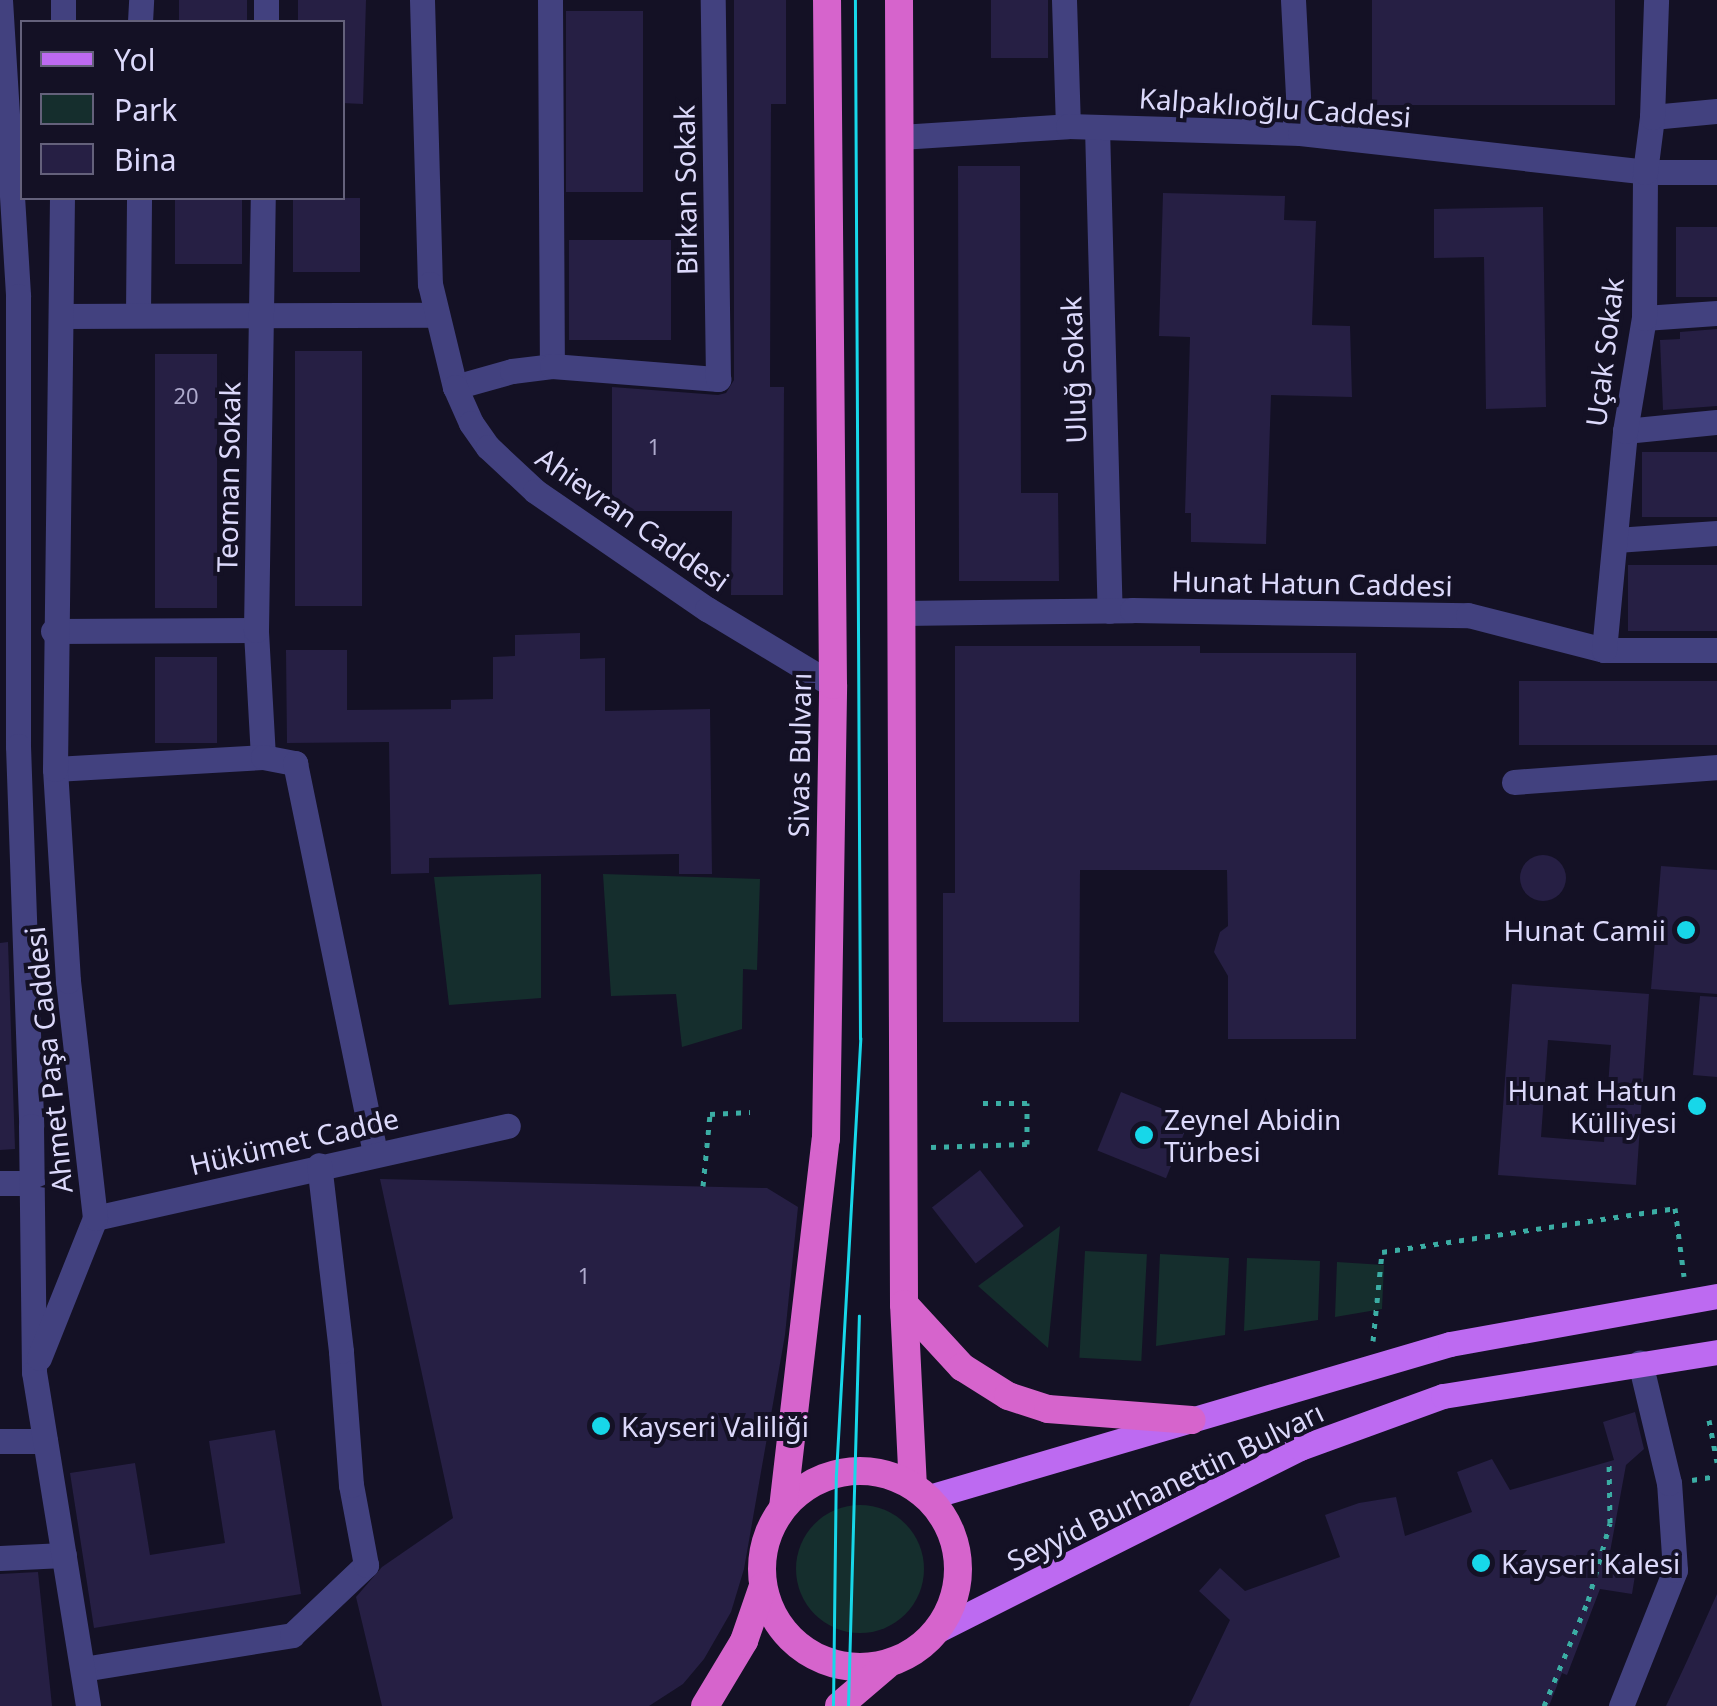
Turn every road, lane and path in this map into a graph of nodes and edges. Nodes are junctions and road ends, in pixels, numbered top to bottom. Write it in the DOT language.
graph roads {
  1 [pos="0,0"];
  2 [pos="422,0"];
  3 [pos="550,0"];
  4 [pos="713,0"];
  5 [pos="827,0"];
  6 [pos="899,0"];
  7 [pos="1064,0"];
  8 [pos="1293,0"];
  9 [pos="1656,0"];
  10 [pos="1717,111"];
  11 [pos="1652,118"];
  12 [pos="1068,126"];
  13 [pos="1097,127"];
  14 [pos="1300,133"];
  15 [pos="900,138"];
  16 [pos="1645,172"];
  17 [pos="1717,172"];
  18 [pos="62,200"];
  19 [pos="139,200"];
  20 [pos="263,200"];
  21 [pos="1717,313"];
  22 [pos="261,314"];
  23 [pos="436,314"];
  24 [pos="61,316"];
  25 [pos="138,316"];
  26 [pos="1644,318"];
  27 [pos="552,366"];
  28 [pos="455,388"];
  29 [pos="1717,422"];
  30 [pos="1624,431"];
  31 [pos="1717,533"];
  32 [pos="1616,540"];
  33 [pos="1110,610"];
  34 [pos="902,613"];
  35 [pos="256,630"];
  36 [pos="53,631"];
  37 [pos="1604,650"];
  38 [pos="1717,650"];
  39 [pos="833,685"];
  40 [pos="9,735"];
  41 [pos="263,757"];
  42 [pos="1717,767"];
  43 [pos="54,770"];
  44 [pos="1514,782"];
  45 [pos="11,876"];
  46 [pos="978,1102"];
  47 [pos="750,1112"];
  48 [pos="508,1126"];
  49 [pos="904,1148"];
  50 [pos="375,1152"];
  51 [pos="319,1166"];
  52 [pos="0,1183"];
  53 [pos="32,1183"];
  54 [pos="703,1186"];
  55 [pos="95,1218"];
  56 [pos="1685,1279"];
  57 [pos="1717,1296"];
  58 [pos="904,1304"];
  59 [pos="1717,1352"];
  60 [pos="1640,1362"];
  61 [pos="1370,1368"];
  62 [pos="34,1372"];
  63 [pos="1192,1420"];
  64 [pos="1709,1420"];
  65 [pos="45,1441"];
  66 [pos="0,1442"];
  67 [pos="1609,1462"];
  68 [pos="1717,1462"];
  69 [pos="920,1491"];
  70 [pos="782,1508"];
  71 [pos="64,1556"];
  72 [pos="0,1558"];
  73 [pos="763,1586"];
  74 [pos="938,1630"];
  75 [pos="888,1664"];
  76 [pos="82,1670"];
  77 [pos="88,1706"];
  78 [pos="705,1706"];
  79 [pos="839,1706"];
  80 [pos="1544,1706"];
  81 [pos="1620,1706"];
  1 -- 40 [label="street, Ahmet Paşa Caddesi"];
  2 -- 23 [label="street, Ahievran Caddesi"];
  3 -- 27 [label="street"];
  4 -- 27 [label="street, Birkan Sokak"];
  5 -- 39 [label="highway, Sivas Bulvarı"];
  6 -- 15 [label="highway"];
  7 -- 12 [label="street"];
  8 -- 14 [label="street"];
  9 -- 11 [label="street, Uçak Sokak"];
  10 -- 11 [label="street"];
  11 -- 16 [label="street, Uçak Sokak"];
  12 -- 13 [label="street, Kalpaklıoğlu Caddesi"];
  12 -- 15 [label="street, Kalpaklıoğlu Caddesi"];
  13 -- 14 [label="street, Kalpaklıoğlu Caddesi"];
  13 -- 33 [label="street, Uluğ Sokak"];
  14 -- 16 [label="street, Kalpaklıoğlu Caddesi"];
  15 -- 34 [label="highway"];
  16 -- 17 [label="street, Kalpaklıoğlu Caddesi"];
  16 -- 26 [label="street, Uçak Sokak"];
  18 -- 24 [label="street, Ahmet Paşa Caddesi"];
  19 -- 25 [label="street"];
  20 -- 22 [label="street, Teoman Sokak"];
  21 -- 26 [label="street"];
  22 -- 23 [label="street"];
  22 -- 25 [label="street"];
  22 -- 35 [label="street, Teoman Sokak"];
  23 -- 28 [label="street, Ahievran Caddesi"];
  24 -- 25 [label="street"];
  24 -- 36 [label="street, Ahmet Paşa Caddesi"];
  26 -- 30 [label="street, Uçak Sokak"];
  27 -- 28 [label="street"];
  28 -- 39 [label="street, Ahievran Caddesi"];
  29 -- 30 [label="street"];
  30 -- 32 [label="street, Uçak Sokak"];
  31 -- 32 [label="street"];
  32 -- 37 [label="street, Uçak Sokak"];
  33 -- 34 [label="street, Hunat Hatun Caddesi"];
  33 -- 37 [label="street, Hunat Hatun Caddesi"];
  34 -- 49 [label="highway"];
  35 -- 36 [label="street"];
  35 -- 41 [label="street, Teoman Sokak"];
  36 -- 43 [label="street, Ahmet Paşa Caddesi"];
  37 -- 38 [label="street, Hunat Hatun Caddesi"];
  39 -- 70 [label="highway, Sivas Bulvarı"];
  40 -- 45 [label="street, Ahmet Paşa Caddesi"];
  41 -- 43 [label="street"];
  41 -- 50 [label="street"];
  42 -- 44 [label="street"];
  43 -- 55 [label="street, Ahmet Paşa Caddesi"];
  45 -- 53 [label="street, Ahmet Paşa Caddesi"];
  46 -- 49 [label="path"];
  47 -- 54 [label="path"];
  48 -- 50 [label="street, Hükümet Cadde"];
  49 -- 58 [label="highway"];
  50 -- 51 [label="street, Hükümet Cadde"];
  51 -- 55 [label="street, Hükümet Cadde"];
  51 -- 76 [label="street"];
  52 -- 53 [label="street"];
  53 -- 62 [label="street, Ahmet Paşa Caddesi"];
  55 -- 62 [label="street, Ahmet Paşa Caddesi"];
  56 -- 61 [label="path"];
  57 -- 61 [label="main road, Seyyid Burhanettin Bulvarı"];
  58 -- 63 [label="highway"];
  58 -- 69 [label="highway"];
  59 -- 60 [label="main road, Seyyid Burhanettin Bulvarı"];
  60 -- 74 [label="main road, Seyyid Burhanettin Bulvarı"];
  60 -- 81 [label="street"];
  61 -- 63 [label="main road, Seyyid Burhanettin Bulvarı"];
  62 -- 65 [label="street"];
  63 -- 69 [label="main road, Seyyid Burhanettin Bulvarı"];
  64 -- 68 [label="path"];
  65 -- 66 [label="street"];
  65 -- 71 [label="street"];
  67 -- 80 [label="path"];
  69 -- 70 [label="highway"];
  69 -- 74 [label="highway"];
  70 -- 73 [label="highway"];
  71 -- 72 [label="street"];
  71 -- 76 [label="street"];
  73 -- 75 [label="highway"];
  73 -- 78 [label="highway"];
  74 -- 75 [label="highway"];
  75 -- 79 [label="highway"];
  76 -- 77 [label="street"];
}
